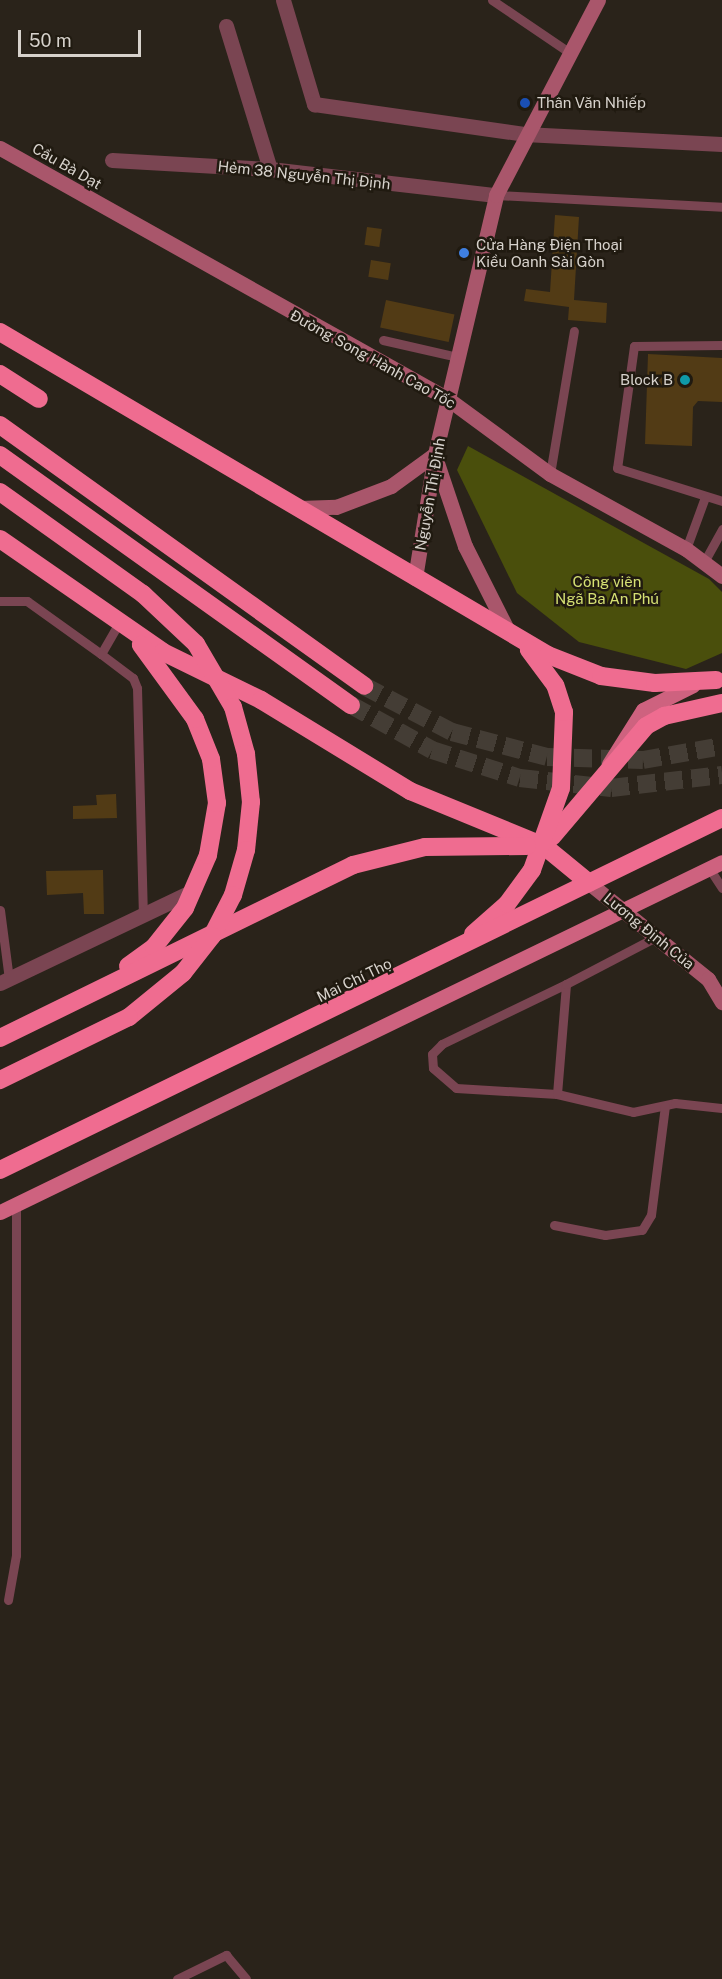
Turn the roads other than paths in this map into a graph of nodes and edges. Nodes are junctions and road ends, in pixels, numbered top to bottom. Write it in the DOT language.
graph roads {
  1 [pos="283,0"];
  2 [pos="492,0"];
  3 [pos="598,0"];
  4 [pos="226,26"];
  5 [pos="570,53"];
  6 [pos="524,134"];
  7 [pos="722,144"];
  8 [pos="0,148"];
  9 [pos="112,160"];
  10 [pos="270,169"];
  11 [pos="496,195"];
  12 [pos="722,207"];
  13 [pos="116,216"];
  14 [pos="574,331"];
  15 [pos="7,336"];
  16 [pos="383,340"];
  17 [pos="722,345"];
  18 [pos="458,357"];
  19 [pos="0,374"];
  20 [pos="39,399"];
  21 [pos="448,399"];
  22 [pos="6,430"];
  23 [pos="435,454"];
  24 [pos="0,455"];
  25 [pos="550,474"];
  26 [pos="0,492"];
  27 [pos="705,497"];
  28 [pos="722,501"];
  29 [pos="299,508"];
  30 [pos="722,529"];
  31 [pos="0,539"];
  32 [pos="686,549"];
  33 [pos="715,571"];
  34 [pos="415,578"];
  35 [pos="0,600"];
  36 [pos="123,628"];
  37 [pos="510,635"];
  38 [pos="101,654"];
  39 [pos="719,680"];
  40 [pos="364,686"];
  41 [pos="722,703"];
  42 [pos="351,705"];
  43 [pos="604,775"];
  44 [pos="722,818"];
  45 [pos="544,846"];
  46 [pos="715,865"];
  47 [pos="589,883"];
  48 [pos="722,888"];
  49 [pos="193,891"];
  50 [pos="622,909"];
  51 [pos="0,910"];
  52 [pos="143,913"];
  53 [pos="656,937"];
  54 [pos="449,954"];
  55 [pos="4,981"];
  56 [pos="715,982"];
  57 [pos="566,984"];
  58 [pos="96,991"];
  59 [pos="722,1002"];
  60 [pos="0,1038"];
  61 [pos="0,1080"];
  62 [pos="557,1094"];
  63 [pos="665,1106"];
  64 [pos="722,1108"];
  65 [pos="0,1170"];
  66 [pos="16,1204"];
  67 [pos="0,1212"];
  68 [pos="554,1225"];
  69 [pos="8,1600"];
  70 [pos="177,1979"];
  71 [pos="246,1979"];
  1 -- 6 [label="street"];
  2 -- 5 [label="lane"];
  3 -- 5 [label="main road, Nguyễn Thị Định"];
  4 -- 10 [label="street"];
  5 -- 6 [label="main road, Nguyễn Thị Định"];
  6 -- 7 [label="street"];
  6 -- 11 [label="main road, Nguyễn Thị Định"];
  8 -- 13 [label="main road, Cầu Bà Dạt"];
  9 -- 10 [label="street, Hẻm 38 Nguyễn Thị Định"];
  10 -- 11 [label="street, Hẻm 38 Nguyễn Thị Định"];
  11 -- 12 [label="lane"];
  11 -- 18 [label="main road, Nguyễn Thị Định"];
  13 -- 21 [label="main road, Đường Song Hành Cao Tốc"];
  14 -- 25 [label="lane"];
  15 -- 29 [label="highway"];
  16 -- 18 [label="lane"];
  17 -- 27 [label="lane"];
  18 -- 21 [label="main road, Nguyễn Thị Định"];
  19 -- 20 [label="highway"];
  21 -- 23 [label="main road, Nguyễn Thị Định"];
  21 -- 25 [label="main road, Đường Song Hành Cao Tốc"];
  22 -- 40 [label="highway"];
  23 -- 29 [label="main road"];
  23 -- 34 [label="main road, Nguyễn Thị Định"];
  23 -- 37 [label="main road"];
  24 -- 42 [label="highway"];
  25 -- 32 [label="main road, Đường Song Hành Cao Tốc"];
  26 -- 61 [label="highway, bridge"];
  27 -- 28 [label="lane"];
  27 -- 32 [label="lane"];
  29 -- 34 [label="highway"];
  30 -- 33 [label="lane"];
  31 -- 36 [label="highway"];
  32 -- 33 [label="main road, Đường Song Hành Cao Tốc"];
  34 -- 37 [label="highway"];
  35 -- 38 [label="lane"];
  36 -- 38 [label="lane"];
  36 -- 45 [label="highway"];
  36 -- 49 [label="highway"];
  37 -- 39 [label="highway"];
  37 -- 45 [label="highway"];
  38 -- 52 [label="lane"];
  39 -- 43 [label="main road"];
  41 -- 43 [label="highway"];
  43 -- 45 [label="highway"];
  44 -- 47 [label="highway, Mai Chí Thọ"];
  45 -- 47 [label="highway"];
  45 -- 54 [label="highway"];
  45 -- 58 [label="highway"];
  46 -- 48 [label="lane"];
  46 -- 50 [label="main road"];
  47 -- 50 [label="main road, Lương Định Của"];
  47 -- 54 [label="highway, Mai Chí Thọ"];
  49 -- 52 [label="street"];
  49 -- 58 [label="highway"];
  50 -- 53 [label="main road, Lương Định Của"];
  50 -- 66 [label="main road"];
  51 -- 55 [label="lane"];
  52 -- 55 [label="street"];
  53 -- 56 [label="main road, Lương Định Của"];
  53 -- 57 [label="lane"];
  54 -- 65 [label="highway, Mai Chí Thọ"];
  56 -- 59 [label="main road, Lương Định Của"];
  57 -- 62 [label="lane"];
  57 -- 62 [label="lane"];
  58 -- 60 [label="highway"];
  62 -- 63 [label="lane"];
  63 -- 64 [label="lane"];
  63 -- 68 [label="lane"];
  66 -- 67 [label="main road"];
  66 -- 69 [label="lane"];
  70 -- 71 [label="lane"];
}
